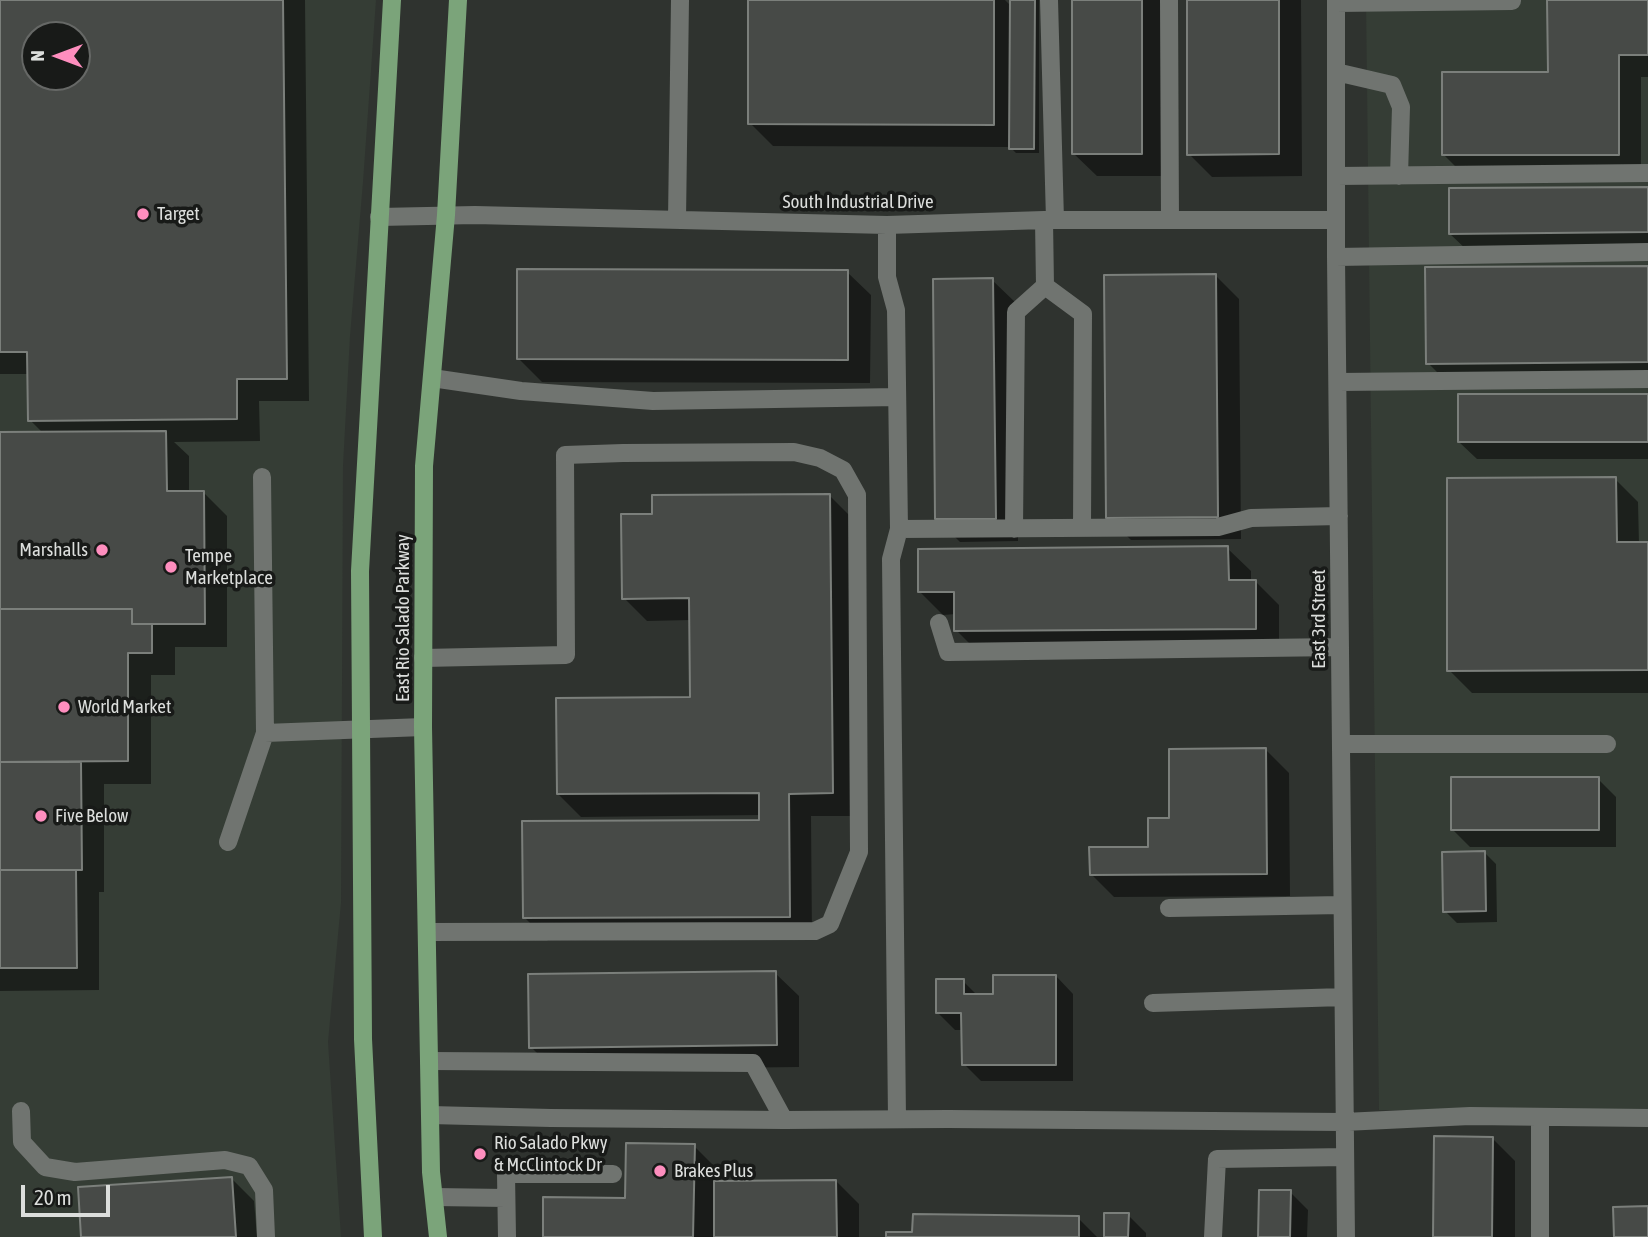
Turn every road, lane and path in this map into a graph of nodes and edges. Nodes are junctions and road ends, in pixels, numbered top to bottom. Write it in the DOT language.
graph roads {
  1 [pos="393,0"];
  2 [pos="458,0"];
  3 [pos="680,0"];
  4 [pos="1049,0"];
  5 [pos="1169,0"];
  6 [pos="1336,1"];
  7 [pos="1512,1"];
  8 [pos="1336,72"];
  9 [pos="1648,173"];
  10 [pos="1336,176"];
  11 [pos="1399,176"];
  12 [pos="446,215"];
  13 [pos="379,217"];
  14 [pos="677,220"];
  15 [pos="1050,220"];
  16 [pos="1170,220"];
  17 [pos="1336,220"];
  18 [pos="887,225"];
  19 [pos="1648,252"];
  20 [pos="1336,257"];
  21 [pos="1045,286"];
  22 [pos="432,378"];
  23 [pos="1648,379"];
  24 [pos="1338,382"];
  25 [pos="897,397"];
  26 [pos="262,477"];
  27 [pos="1339,516"];
  28 [pos="1014,528"];
  29 [pos="1082,528"];
  30 [pos="899,529"];
  31 [pos="939,624"];
  32 [pos="1340,647"];
  33 [pos="424,658"];
  34 [pos="424,727"];
  35 [pos="361,730"];
  36 [pos="265,733"];
  37 [pos="1341,744"];
  38 [pos="1607,744"];
  39 [pos="228,842"];
  40 [pos="1342,905"];
  41 [pos="1169,908"];
  42 [pos="427,932"];
  43 [pos="1343,997"];
  44 [pos="1153,1003"];
  45 [pos="429,1061"];
  46 [pos="21,1111"];
  47 [pos="430,1115"];
  48 [pos="1540,1117"];
  49 [pos="1648,1118"];
  50 [pos="897,1119"];
  51 [pos="784,1120"];
  52 [pos="1344,1122"];
  53 [pos="1345,1157"];
  54 [pos="613,1174"];
  55 [pos="434,1197"];
  56 [pos="506,1198"];
  57 [pos="266,1237"];
  58 [pos="373,1237"];
  59 [pos="438,1237"];
  60 [pos="507,1237"];
  61 [pos="1213,1237"];
  62 [pos="1346,1237"];
  63 [pos="1540,1237"];
  1 -- 13 [label="main road"];
  2 -- 12 [label="main road, East Rio Salado Parkway"];
  3 -- 14 [label="street"];
  4 -- 15 [label="street"];
  5 -- 16 [label="street"];
  6 -- 7 [label="street"];
  6 -- 8 [label="street, East 3rd Street"];
  8 -- 10 [label="street, East 3rd Street"];
  8 -- 11 [label="street"];
  9 -- 11 [label="street"];
  10 -- 11 [label="street"];
  10 -- 17 [label="street, East 3rd Street"];
  12 -- 13 [label="street, South Industrial Drive"];
  12 -- 14 [label="street, South Industrial Drive"];
  12 -- 22 [label="main road, East Rio Salado Parkway"];
  13 -- 35 [label="main road"];
  14 -- 18 [label="street, South Industrial Drive"];
  15 -- 16 [label="street, South Industrial Drive"];
  15 -- 18 [label="street, South Industrial Drive"];
  15 -- 21 [label="street"];
  16 -- 17 [label="street, South Industrial Drive"];
  17 -- 20 [label="street, East 3rd Street"];
  18 -- 25 [label="street"];
  19 -- 20 [label="street"];
  20 -- 24 [label="street, East 3rd Street"];
  21 -- 28 [label="street"];
  21 -- 29 [label="street"];
  22 -- 25 [label="street"];
  22 -- 33 [label="main road, East Rio Salado Parkway"];
  23 -- 24 [label="street"];
  24 -- 27 [label="street, East 3rd Street"];
  25 -- 30 [label="street"];
  26 -- 36 [label="street"];
  27 -- 29 [label="street"];
  27 -- 32 [label="street, East 3rd Street"];
  28 -- 29 [label="street"];
  28 -- 30 [label="street"];
  30 -- 50 [label="street"];
  31 -- 32 [label="street"];
  32 -- 37 [label="street, East 3rd Street"];
  33 -- 34 [label="main road, East Rio Salado Parkway"];
  33 -- 42 [label="street"];
  34 -- 35 [label="street"];
  34 -- 42 [label="main road, East Rio Salado Parkway"];
  35 -- 36 [label="street"];
  35 -- 58 [label="main road"];
  36 -- 39 [label="street"];
  37 -- 38 [label="street"];
  37 -- 40 [label="street, East 3rd Street"];
  40 -- 41 [label="street"];
  40 -- 43 [label="street, East 3rd Street"];
  42 -- 45 [label="main road, East Rio Salado Parkway"];
  43 -- 44 [label="street"];
  43 -- 52 [label="street, East 3rd Street"];
  45 -- 47 [label="main road, East Rio Salado Parkway"];
  45 -- 51 [label="street"];
  46 -- 57 [label="street"];
  47 -- 51 [label="street"];
  47 -- 55 [label="main road, East Rio Salado Parkway"];
  48 -- 49 [label="street"];
  48 -- 52 [label="street"];
  48 -- 63 [label="street"];
  50 -- 51 [label="street"];
  50 -- 52 [label="street"];
  52 -- 53 [label="street, East 3rd Street"];
  53 -- 61 [label="street"];
  53 -- 62 [label="street, East 3rd Street"];
  54 -- 56 [label="street"];
  55 -- 56 [label="street"];
  55 -- 59 [label="main road, East Rio Salado Parkway"];
  56 -- 60 [label="street"];
}
